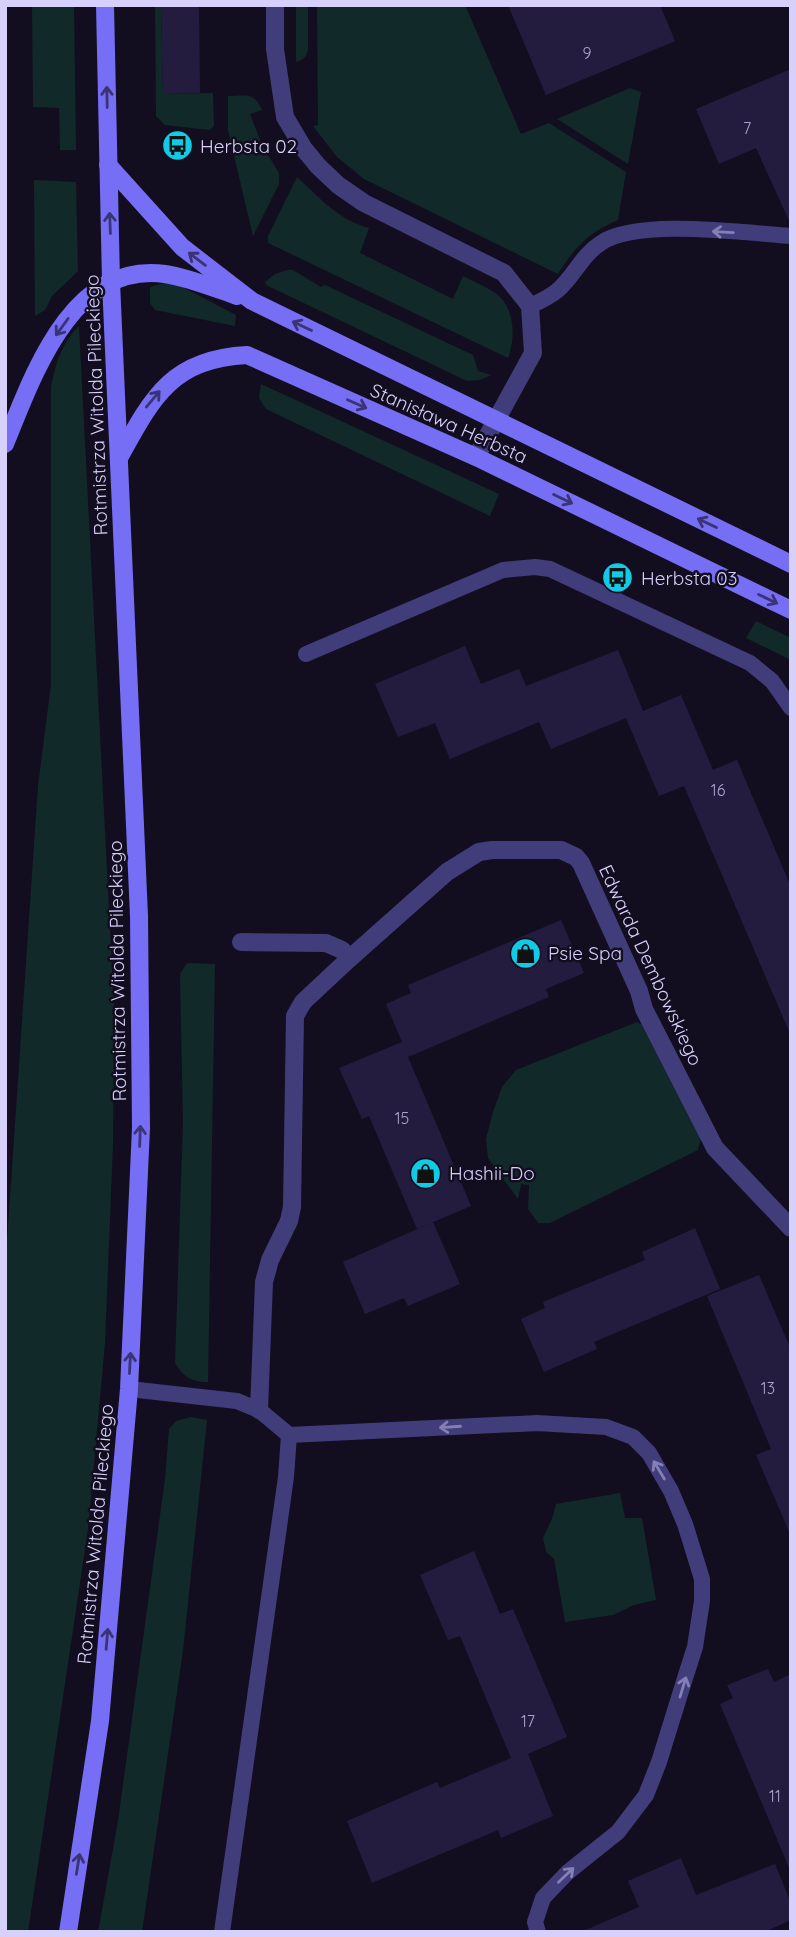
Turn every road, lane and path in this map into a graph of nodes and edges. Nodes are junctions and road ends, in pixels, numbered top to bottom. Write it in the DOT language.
graph roads {
  1 [pos="105,5"];
  2 [pos="275,5"];
  3 [pos="108,165"];
  4 [pos="791,236"];
  5 [pos="111,282"];
  6 [pos="252,301"];
  7 [pos="530,306"];
  8 [pos="496,419"];
  9 [pos="5,444"];
  10 [pos="476,457"];
  11 [pos="119,458"];
  12 [pos="791,564"];
  13 [pos="791,610"];
  14 [pos="306,654"];
  15 [pos="791,708"];
  16 [pos="241,942"];
  17 [pos="349,959"];
  18 [pos="791,1228"];
  19 [pos="129,1390"];
  20 [pos="259,1410"];
  21 [pos="289,1435"];
  22 [pos="68,1932"];
  23 [pos="222,1932"];
  24 [pos="538,1932"];
  3 -- 1 [label="street, Rotmistrza Witolda Pileckiego, one-way"];
  2 -- 7 [label="street"];
  5 -- 3 [label="street, Rotmistrza Witolda Pileckiego, one-way"];
  6 -- 3 [label="street, Stanisława Herbsta, one-way"];
  4 -- 7 [label="lane, one-way"];
  5 -- 6 [label="street, Stanisława Herbsta"];
  5 -- 9 [label="street, one-way"];
  5 -- 11 [label="street, Rotmistrza Witolda Pileckiego"];
  8 -- 6 [label="street, Stanisława Herbsta, one-way"];
  7 -- 8 [label="street"];
  8 -- 10 [label="street"];
  12 -- 8 [label="street, Stanisława Herbsta, one-way"];
  11 -- 10 [label="street, Stanisława Herbsta, one-way"];
  10 -- 13 [label="street, Stanisława Herbsta, one-way"];
  19 -- 11 [label="street, Rotmistrza Witolda Pileckiego, one-way"];
  14 -- 15 [label="lane"];
  16 -- 17 [label="street"];
  17 -- 18 [label="street, Edwarda Dembowskiego"];
  17 -- 20 [label="street, Edwarda Dembowskiego"];
  19 -- 20 [label="lane"];
  22 -- 19 [label="street, Rotmistrza Witolda Pileckiego, one-way"];
  20 -- 21 [label="lane"];
  21 -- 23 [label="lane"];
  24 -- 21 [label="lane, one-way"];
}
